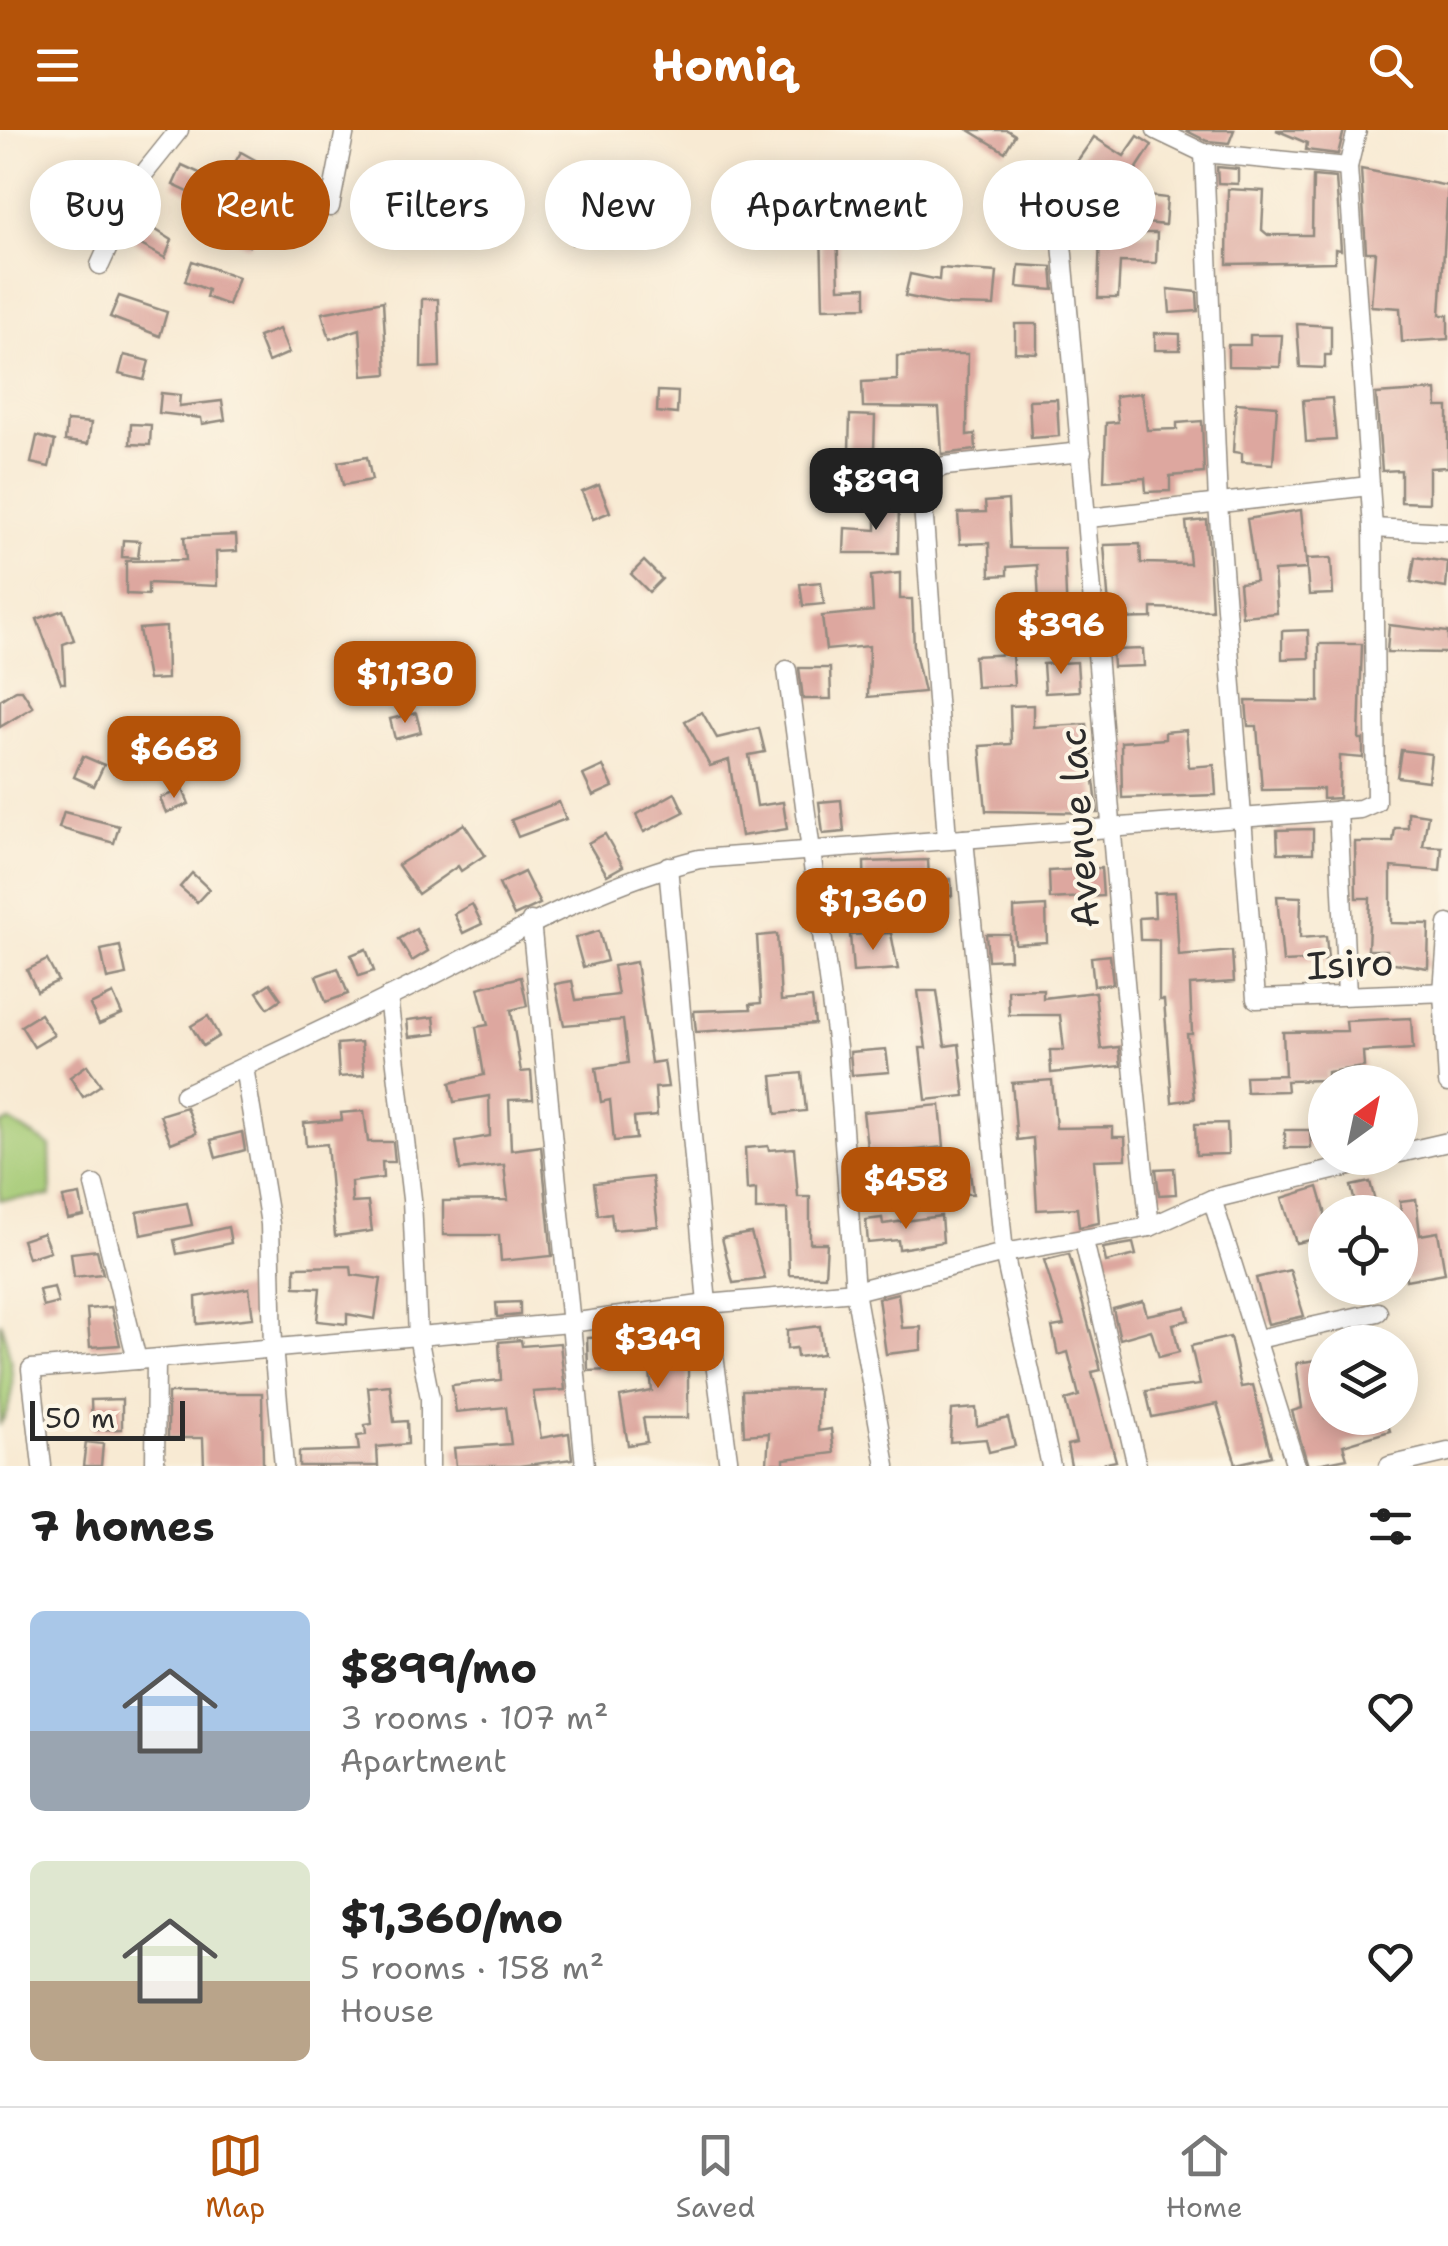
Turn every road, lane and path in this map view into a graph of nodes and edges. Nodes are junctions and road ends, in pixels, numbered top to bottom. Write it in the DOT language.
graph roads {
  1 [pos="179,130"];
  2 [pos="345,130"];
  3 [pos="1156,130"];
  4 [pos="1357,130"];
  5 [pos="1204,153"];
  6 [pos="1348,167"];
  7 [pos="330,207"];
  8 [pos="1063,250"];
  9 [pos="100,266"];
  10 [pos="1082,452"];
  11 [pos="1369,486"];
  12 [pos="1218,504"];
  13 [pos="1088,518"];
  14 [pos="1372,528"];
  15 [pos="1448,532"];
  16 [pos="786,670"];
  17 [pos="1338,810"];
  18 [pos="1244,817"];
  19 [pos="1112,826"];
  20 [pos="955,839"];
  21 [pos="808,849"];
  22 [pos="668,866"];
  23 [pos="531,921"];
  24 [pos="1448,924"];
  25 [pos="1446,992"];
  26 [pos="1348,996"];
  27 [pos="388,997"];
  28 [pos="244,1067"];
  29 [pos="1448,1083"];
  30 [pos="184,1094"];
  31 [pos="1448,1142"];
  32 [pos="1418,1150"];
  33 [pos="1313,1175"];
  34 [pos="94,1185"];
  35 [pos="1212,1199"];
  36 [pos="1150,1227"];
  37 [pos="1084,1241"];
  38 [pos="1004,1253"];
  39 [pos="855,1291"];
  40 [pos="707,1304"];
  41 [pos="1378,1312"];
  42 [pos="570,1323"];
  43 [pos="418,1336"];
  44 [pos="1258,1340"];
  45 [pos="273,1348"];
  46 [pos="147,1360"];
  47 [pos="1448,1452"];
  48 [pos="42,1466"];
  49 [pos="155,1466"];
  50 [pos="284,1466"];
  51 [pos="430,1466"];
  52 [pos="585,1466"];
  53 [pos="729,1466"];
  54 [pos="886,1466"];
  55 [pos="1051,1466"];
  56 [pos="1137,1466"];
  57 [pos="1296,1466"];
  58 [pos="1389,1466"];
  1 -- 9 [label="street"];
  2 -- 7 [label="street"];
  3 -- 5 [label="street"];
  4 -- 6 [label="street"];
  5 -- 6 [label="street"];
  5 -- 12 [label="street"];
  6 -- 11 [label="street"];
  8 -- 10 [label="street, Avenue lac"];
  10 -- 13 [label="street, Avenue lac"];
  10 -- 20 [label="street"];
  11 -- 12 [label="street"];
  11 -- 14 [label="street"];
  12 -- 13 [label="street"];
  12 -- 18 [label="street"];
  13 -- 19 [label="street, Avenue lac"];
  14 -- 15 [label="street"];
  14 -- 17 [label="street"];
  16 -- 21 [label="street"];
  17 -- 18 [label="street"];
  17 -- 26 [label="street"];
  18 -- 19 [label="street"];
  18 -- 26 [label="street, Isiro"];
  19 -- 20 [label="street"];
  19 -- 36 [label="street, Avenue lac"];
  20 -- 21 [label="street"];
  20 -- 38 [label="street"];
  21 -- 22 [label="street"];
  21 -- 39 [label="street"];
  22 -- 23 [label="street"];
  22 -- 40 [label="street"];
  23 -- 27 [label="street"];
  23 -- 42 [label="street"];
  24 -- 25 [label="street"];
  25 -- 26 [label="street, Isiro"];
  25 -- 29 [label="street"];
  27 -- 28 [label="street"];
  27 -- 43 [label="street"];
  28 -- 30 [label="street"];
  28 -- 45 [label="street"];
  31 -- 32 [label="street"];
  33 -- 35 [label="street"];
  34 -- 46 [label="street"];
  35 -- 36 [label="street"];
  35 -- 44 [label="street"];
  36 -- 37 [label="street"];
  37 -- 38 [label="street"];
  37 -- 56 [label="street"];
  38 -- 39 [label="street"];
  38 -- 55 [label="street"];
  39 -- 40 [label="street"];
  39 -- 54 [label="street"];
  40 -- 42 [label="street"];
  40 -- 53 [label="street"];
  41 -- 44 [label="street"];
  42 -- 43 [label="street"];
  42 -- 52 [label="street"];
  43 -- 45 [label="street"];
  43 -- 51 [label="street"];
  44 -- 57 [label="street"];
  45 -- 46 [label="street"];
  45 -- 50 [label="street"];
  46 -- 48 [label="street"];
  46 -- 49 [label="street"];
  47 -- 58 [label="street"];
}
